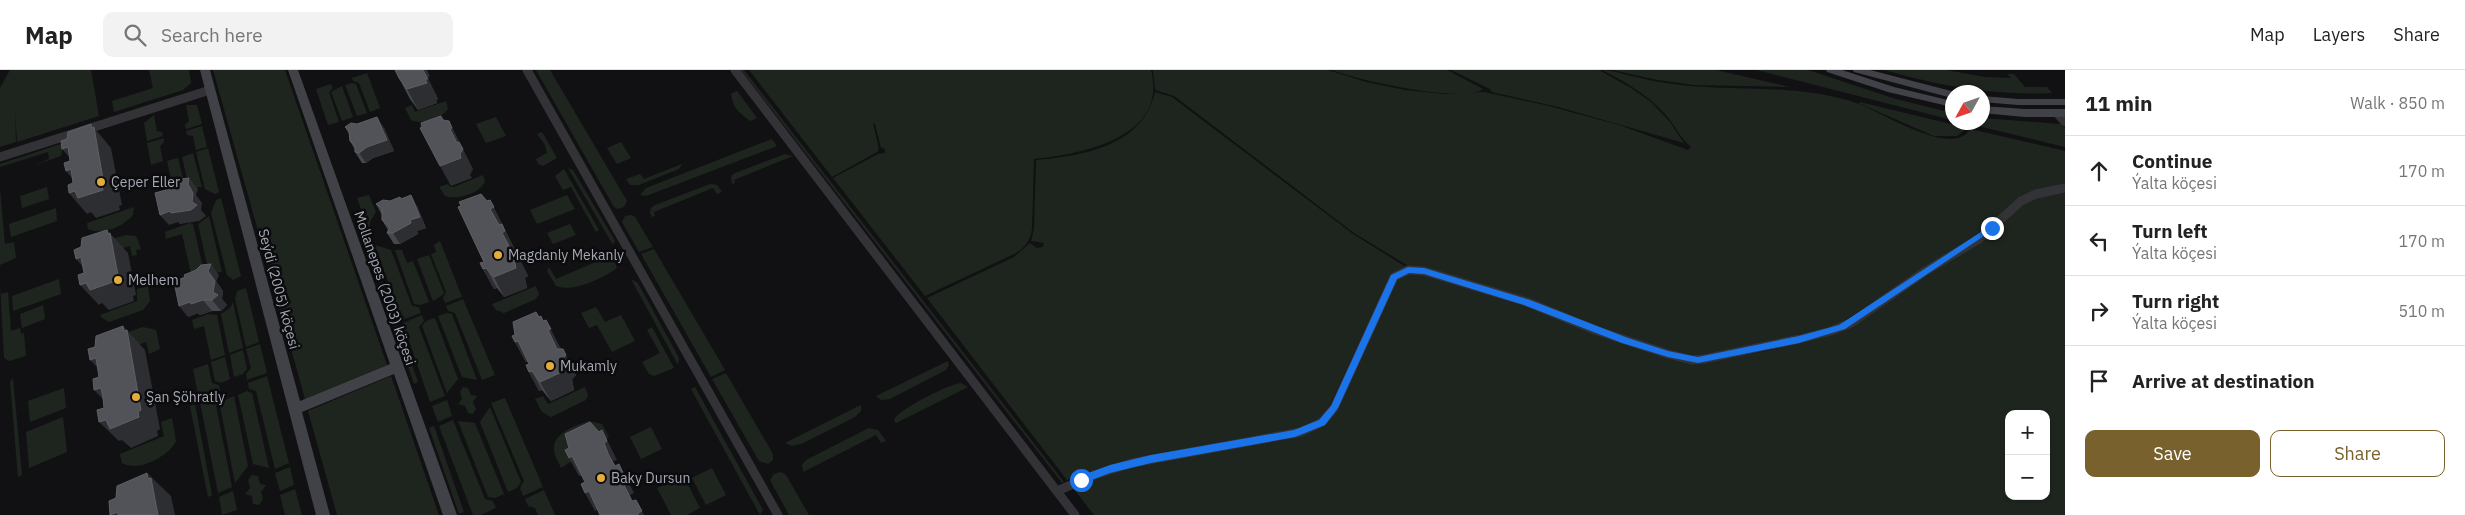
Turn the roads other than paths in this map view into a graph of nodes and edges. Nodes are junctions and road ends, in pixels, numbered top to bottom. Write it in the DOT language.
graph roads {
  1 [pos="205,70"];
  2 [pos="293,70"];
  3 [pos="527,70"];
  4 [pos="735,70"];
  5 [pos="1831,70"];
  6 [pos="1858,70"];
  7 [pos="210,90"];
  8 [pos="1945,94"];
  9 [pos="1990,100"];
  10 [pos="1945,102"];
  11 [pos="2065,102"];
  12 [pos="1990,110"];
  13 [pos="2063,116"];
  14 [pos="0,156"];
  15 [pos="2065,188"];
  16 [pos="397,367"];
  17 [pos="296,409"];
  18 [pos="1057,491"];
  19 [pos="324,515"];
  20 [pos="450,515"];
  21 [pos="778,515"];
  22 [pos="1075,515"];
  1 -- 7 [label="street, Seýdi (2005) köçesi"];
  2 -- 16 [label="street, Mollanepes (2003) köçesi"];
  3 -- 21 [label="street"];
  4 -- 18 [label="street"];
  5 -- 10 [label="street"];
  6 -- 8 [label="street"];
  7 -- 14 [label="street"];
  7 -- 17 [label="street, Seýdi (2005) köçesi"];
  9 -- 11 [label="street"];
  12 -- 13 [label="street"];
  15 -- 18 [label="street"];
  16 -- 17 [label="street"];
  16 -- 20 [label="street, Mollanepes (2003) köçesi"];
  17 -- 19 [label="street, Seýdi (2005) köçesi"];
  18 -- 22 [label="street"];
}
